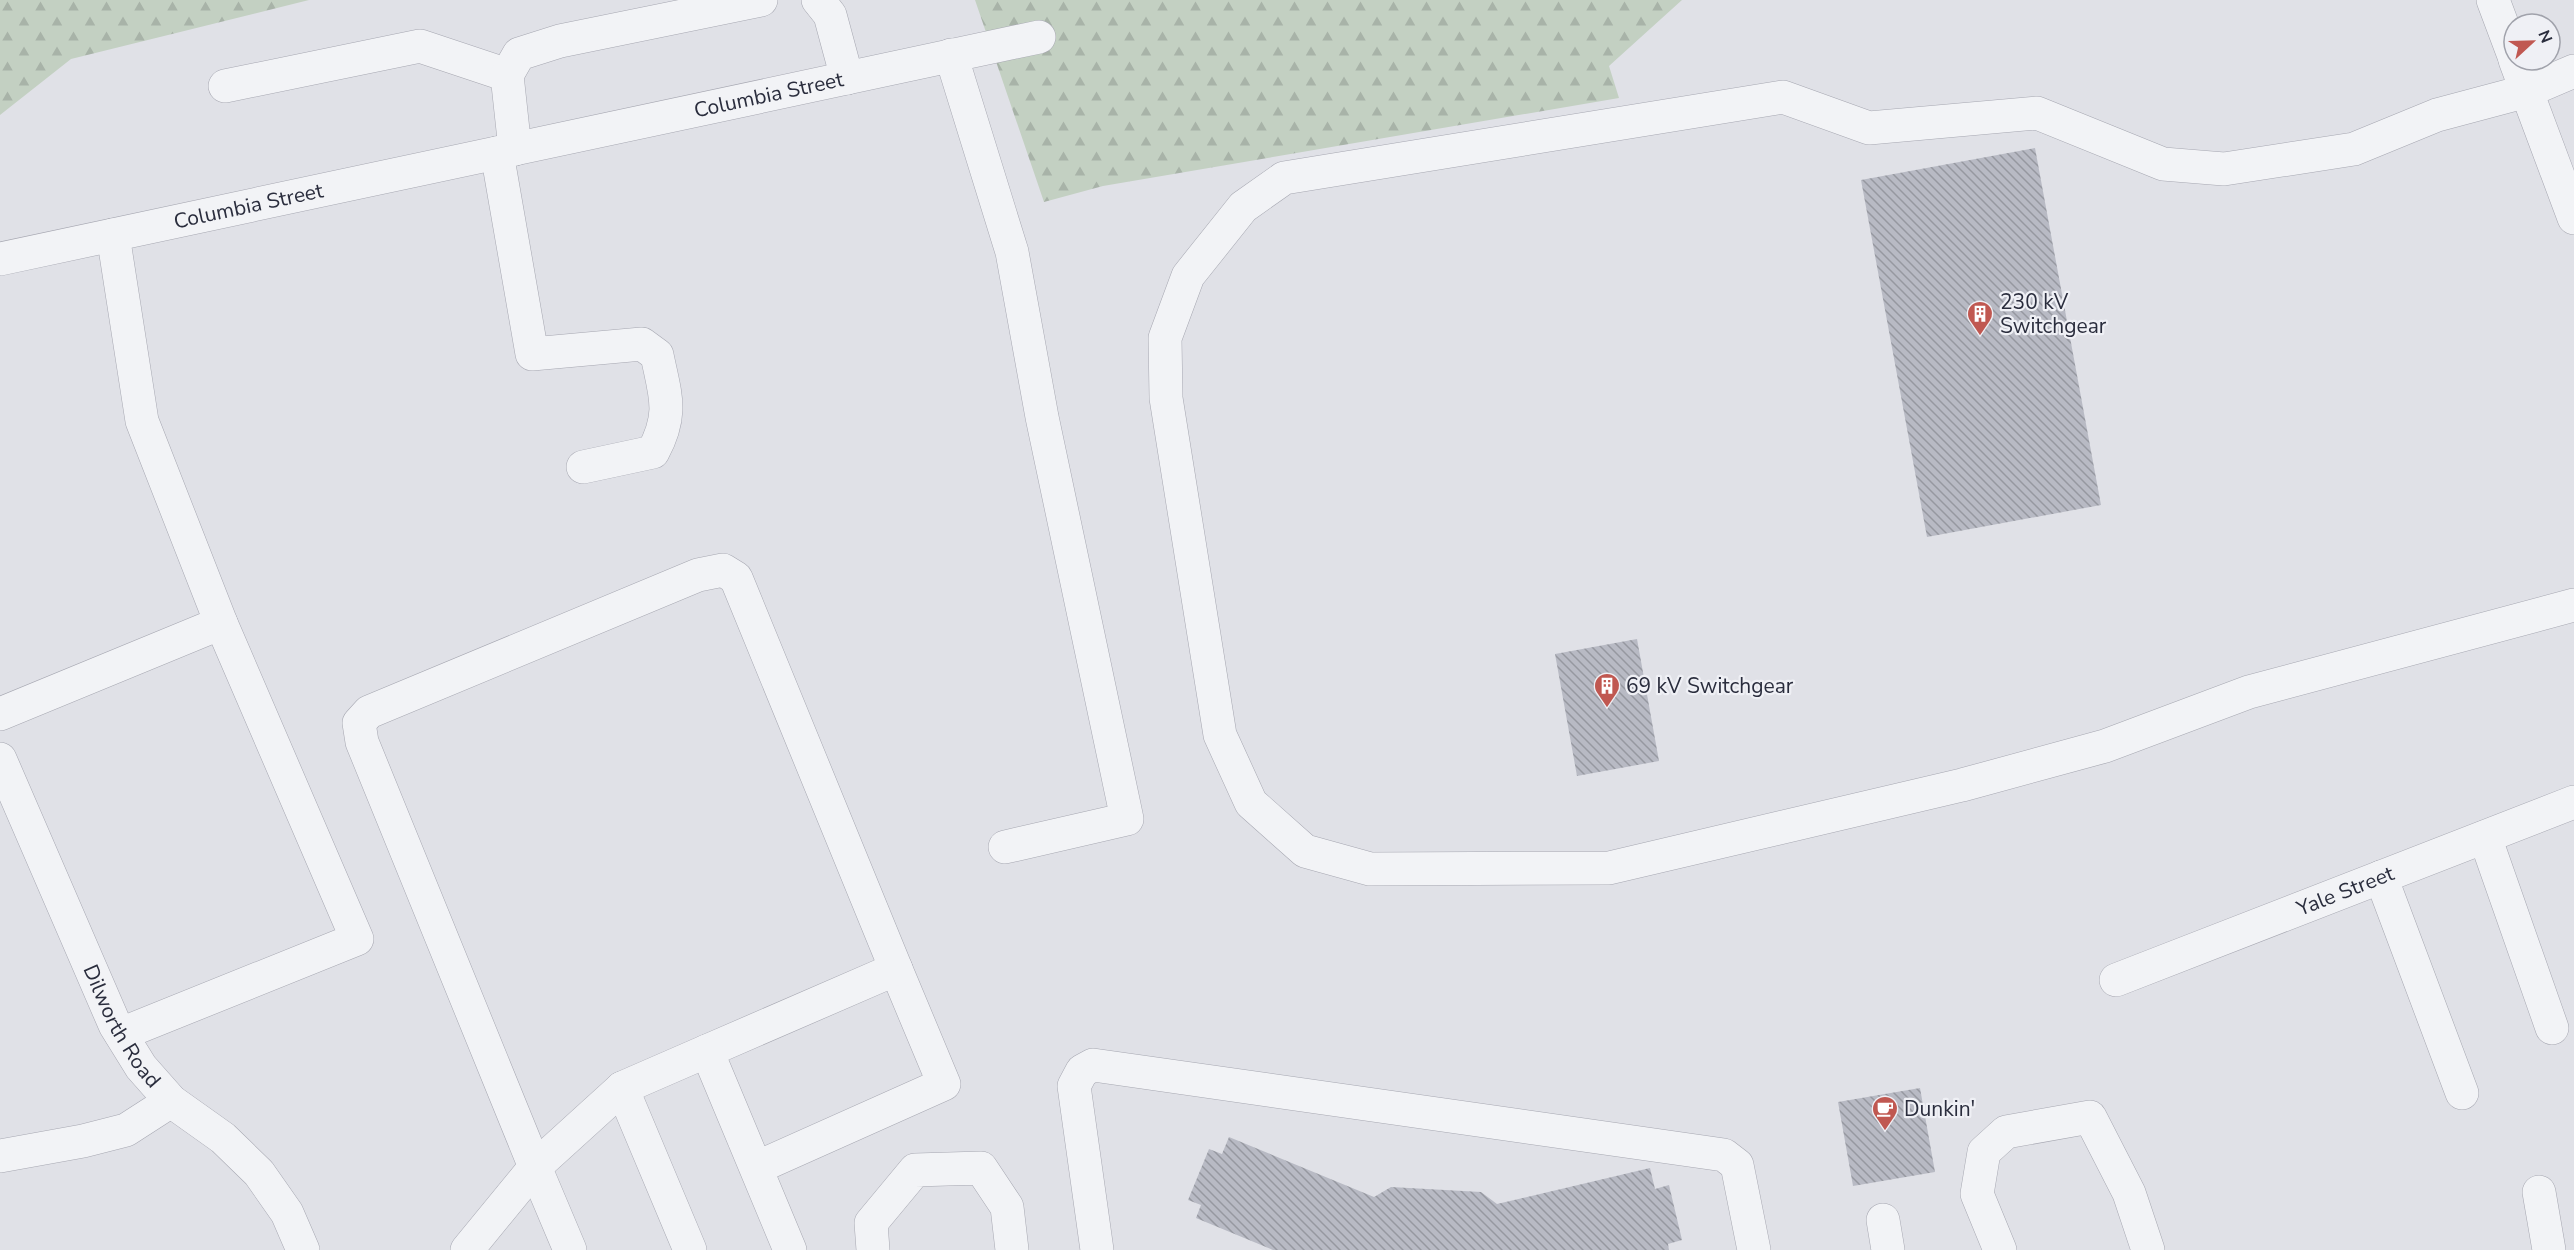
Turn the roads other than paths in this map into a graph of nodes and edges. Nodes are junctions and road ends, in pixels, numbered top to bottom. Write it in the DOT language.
graph roads {
  1 [pos="761,0"];
  2 [pos="818,0"];
  3 [pos="2493,0"];
  4 [pos="2502,24"];
  5 [pos="1039,37"];
  6 [pos="951,55"];
  7 [pos="2574,71"];
  8 [pos="2520,72"];
  9 [pos="507,75"];
  10 [pos="847,78"];
  11 [pos="225,86"];
  12 [pos="2527,91"];
  13 [pos="506,151"];
  14 [pos="2574,218"];
  15 [pos="113,235"];
  16 [pos="0,259"];
  17 [pos="583,467"];
  18 [pos="2574,605"];
  19 [pos="221,623"];
  20 [pos="0,714"];
  21 [pos="0,759"];
  22 [pos="2574,802"];
  23 [pos="2485,837"];
  24 [pos="1005,847"];
  25 [pos="2381,877"];
  26 [pos="896,969"];
  27 [pos="2116,980"];
  28 [pos="2552,1028"];
  29 [pos="121,1034"];
  30 [pos="707,1051"];
  31 [pos="622,1088"];
  32 [pos="2462,1093"];
  33 [pos="171,1101"];
  34 [pos="0,1156"];
  35 [pos="534,1167"];
  36 [pos="756,1168"];
  37 [pos="2539,1192"];
  38 [pos="303,1250"];
  39 [pos="467,1250"];
  40 [pos="570,1250"];
  41 [pos="690,1250"];
  42 [pos="790,1250"];
  43 [pos="873,1250"];
  44 [pos="1012,1250"];
  45 [pos="1097,1250"];
  46 [pos="1754,1250"];
  47 [pos="2000,1250"];
  48 [pos="2148,1250"];
  49 [pos="2549,1250"];
  1 -- 9 [label="street"];
  2 -- 10 [label="street"];
  3 -- 4 [label="street"];
  5 -- 6 [label="street, Columbia Street"];
  6 -- 10 [label="street, Columbia Street"];
  6 -- 24 [label="street"];
  7 -- 12 [label="street"];
  8 -- 12 [label="street"];
  9 -- 11 [label="street"];
  9 -- 13 [label="street"];
  10 -- 13 [label="street, Columbia Street"];
  12 -- 14 [label="street"];
  12 -- 18 [label="street"];
  13 -- 15 [label="street, Columbia Street"];
  13 -- 17 [label="street"];
  15 -- 16 [label="street, Columbia Street"];
  15 -- 19 [label="street"];
  19 -- 20 [label="street"];
  19 -- 29 [label="street"];
  21 -- 29 [label="street, Dilworth Road"];
  22 -- 23 [label="street, Yale Street"];
  23 -- 25 [label="street, Yale Street"];
  23 -- 28 [label="street"];
  25 -- 27 [label="street, Yale Street"];
  25 -- 32 [label="street"];
  26 -- 30 [label="street"];
  26 -- 35 [label="street"];
  26 -- 36 [label="street"];
  29 -- 33 [label="street, Dilworth Road"];
  30 -- 31 [label="street"];
  30 -- 36 [label="street"];
  31 -- 35 [label="street"];
  31 -- 41 [label="street"];
  33 -- 34 [label="street"];
  33 -- 38 [label="street, Dilworth Road"];
  35 -- 39 [label="street"];
  35 -- 40 [label="street"];
  36 -- 42 [label="street"];
  37 -- 49 [label="street"];
  43 -- 44 [label="street"];
  45 -- 46 [label="street"];
  47 -- 48 [label="street"];
}
